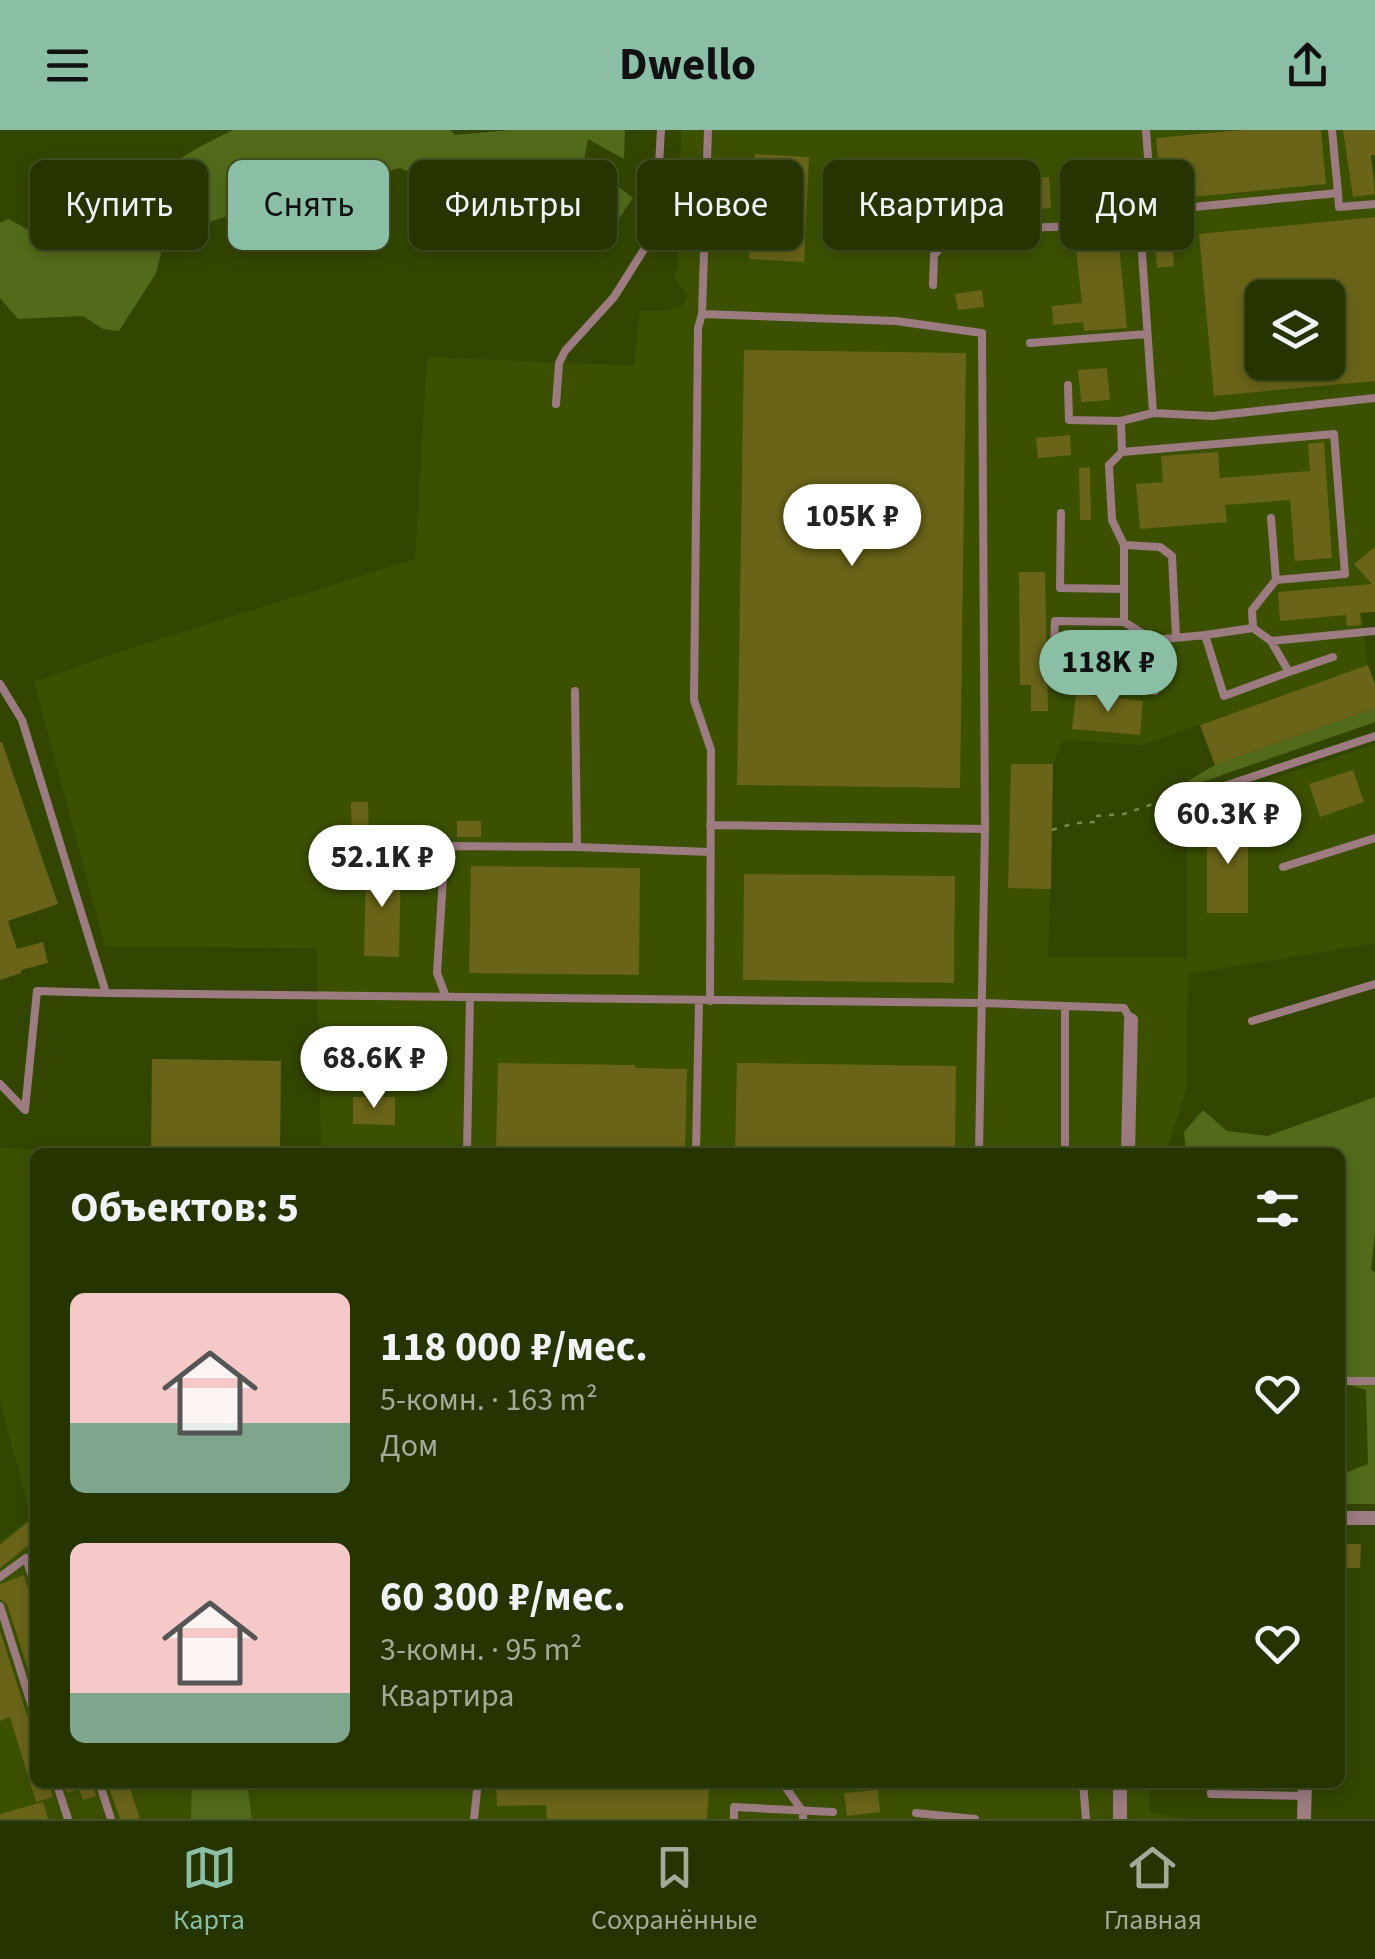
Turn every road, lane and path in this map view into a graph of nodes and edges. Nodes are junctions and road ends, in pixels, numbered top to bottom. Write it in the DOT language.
graph roads {
  1 [pos="661,130"];
  2 [pos="708,130"];
  3 [pos="1146,130"];
  4 [pos="1332,130"];
  5 [pos="1148,160"];
  6 [pos="1338,192"];
  7 [pos="1375,204"];
  8 [pos="1194,207"];
  9 [pos="938,250"];
  10 [pos="1142,250"];
  11 [pos="933,285"];
  12 [pos="702,314"];
  13 [pos="1147,334"];
  14 [pos="1030,343"];
  15 [pos="1068,385"];
  16 [pos="1375,398"];
  17 [pos="556,404"];
  18 [pos="1153,413"];
  19 [pos="1121,421"];
  20 [pos="1122,452"];
  21 [pos="1061,513"];
  22 [pos="1271,518"];
  23 [pos="1124,545"];
  24 [pos="1276,580"];
  25 [pos="1124,589"];
  26 [pos="1124,622"];
  27 [pos="1253,628"];
  28 [pos="1375,630"];
  29 [pos="1205,635"];
  30 [pos="1176,637"];
  31 [pos="1153,640"];
  32 [pos="1271,641"];
  33 [pos="1333,657"];
  34 [pos="1289,672"];
  35 [pos="1054,674"];
  36 [pos="0,684"];
  37 [pos="575,690"];
  38 [pos="1155,690"];
  39 [pos="1375,736"];
  40 [pos="1171,801"];
  41 [pos="1096,816"];
  42 [pos="1096,822"];
  43 [pos="710,825"];
  44 [pos="986,829"];
  45 [pos="1052,830"];
  46 [pos="1375,838"];
  47 [pos="577,847"];
  48 [pos="710,852"];
  49 [pos="1283,867"];
  50 [pos="1375,984"];
  51 [pos="106,993"];
  52 [pos="446,998"];
  53 [pos="470,998"];
  54 [pos="704,1001"];
  55 [pos="984,1004"];
  56 [pos="1066,1008"];
  57 [pos="1131,1020"];
  58 [pos="1252,1021"];
  59 [pos="0,1084"];
  60 [pos="466,1148"];
  61 [pos="696,1148"];
  62 [pos="979,1148"];
  63 [pos="1065,1148"];
  64 [pos="1128,1148"];
  65 [pos="1345,1381"];
  66 [pos="1375,1381"];
  67 [pos="1345,1518"];
  68 [pos="1375,1518"];
  69 [pos="30,1554"];
  70 [pos="26,1558"];
  71 [pos="30,1570"];
  72 [pos="0,1577"];
  73 [pos="0,1606"];
  74 [pos="30,1700"];
  75 [pos="58,1788"];
  76 [pos="101,1788"];
  77 [pos="477,1788"];
  78 [pos="786,1788"];
  79 [pos="1084,1788"];
  80 [pos="1120,1788"];
  81 [pos="1212,1788"];
  82 [pos="1270,1788"];
  83 [pos="1305,1789"];
  84 [pos="1270,1795"];
  85 [pos="833,1812"];
  86 [pos="916,1812"];
  87 [pos="803,1816"];
  88 [pos="68,1819"];
  89 [pos="111,1819"];
  90 [pos="474,1819"];
  91 [pos="734,1819"];
  92 [pos="975,1819"];
  93 [pos="1086,1819"];
  94 [pos="1120,1819"];
  95 [pos="1304,1819"];
  1 -- 17 [label="lane"];
  2 -- 12 [label="lane"];
  3 -- 5 [label="lane"];
  4 -- 6 [label="lane"];
  6 -- 7 [label="lane"];
  6 -- 8 [label="lane"];
  9 -- 11 [label="lane"];
  10 -- 13 [label="lane"];
  12 -- 43 [label="lane"];
  12 -- 44 [label="lane"];
  13 -- 14 [label="lane"];
  13 -- 18 [label="lane"];
  15 -- 19 [label="lane"];
  16 -- 18 [label="lane"];
  18 -- 19 [label="lane"];
  19 -- 20 [label="lane"];
  20 -- 23 [label="lane"];
  20 -- 24 [label="lane"];
  21 -- 25 [label="lane"];
  22 -- 24 [label="lane"];
  23 -- 25 [label="lane"];
  23 -- 30 [label="lane"];
  24 -- 27 [label="lane"];
  25 -- 26 [label="lane"];
  26 -- 31 [label="lane"];
  26 -- 35 [label="lane"];
  27 -- 29 [label="lane"];
  27 -- 32 [label="lane"];
  28 -- 32 [label="lane"];
  29 -- 30 [label="lane"];
  29 -- 34 [label="lane"];
  30 -- 31 [label="lane"];
  31 -- 38 [label="lane"];
  32 -- 34 [label="lane"];
  33 -- 34 [label="lane"];
  36 -- 51 [label="lane"];
  37 -- 47 [label="lane"];
  39 -- 40 [label="lane"];
  40 -- 41 [label="path"];
  42 -- 45 [label="path"];
  43 -- 44 [label="lane"];
  43 -- 48 [label="lane"];
  44 -- 55 [label="lane"];
  46 -- 49 [label="lane"];
  47 -- 48 [label="lane"];
  47 -- 52 [label="lane"];
  48 -- 54 [label="lane"];
  50 -- 58 [label="lane"];
  51 -- 52 [label="lane"];
  51 -- 59 [label="lane"];
  52 -- 53 [label="lane"];
  53 -- 54 [label="lane"];
  53 -- 60 [label="lane"];
  54 -- 55 [label="lane"];
  54 -- 61 [label="lane"];
  55 -- 56 [label="lane"];
  55 -- 62 [label="lane"];
  56 -- 57 [label="lane"];
  56 -- 63 [label="lane"];
  57 -- 64 [label="street"];
  65 -- 66 [label="lane"];
  67 -- 68 [label="street"];
  69 -- 70 [label="lane"];
  70 -- 71 [label="lane"];
  70 -- 72 [label="lane"];
  73 -- 74 [label="lane"];
  75 -- 88 [label="lane"];
  76 -- 89 [label="lane"];
  77 -- 90 [label="lane"];
  78 -- 87 [label="lane"];
  79 -- 93 [label="lane"];
  80 -- 94 [label="street"];
  81 -- 84 [label="lane"];
  82 -- 84 [label="lane"];
  83 -- 84 [label="lane"];
  83 -- 95 [label="street"];
  85 -- 87 [label="lane"];
  86 -- 92 [label="lane"];
  87 -- 91 [label="lane"];
}
